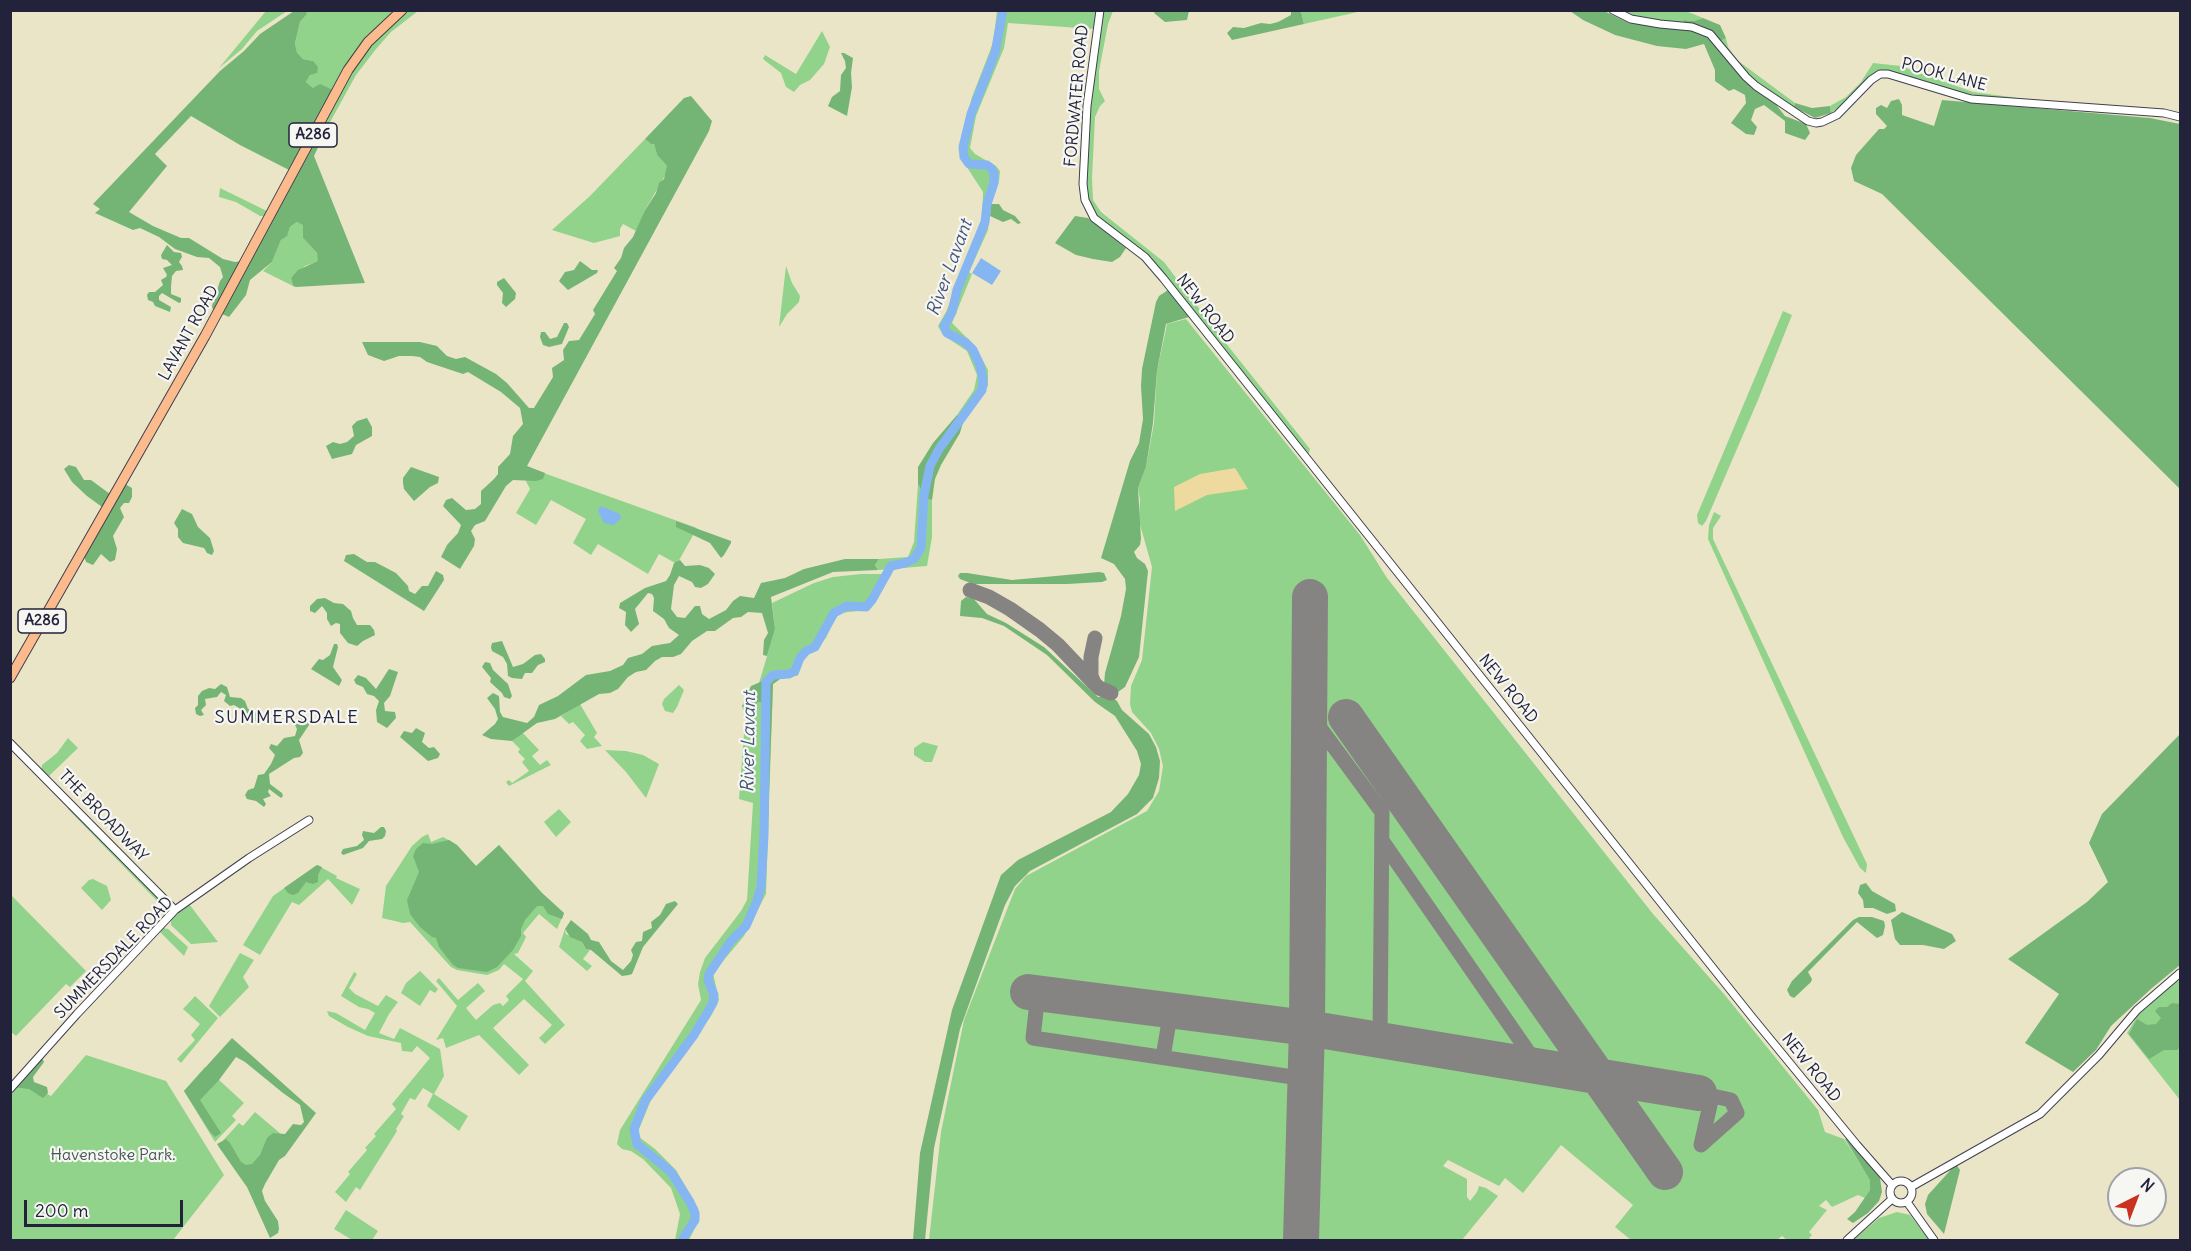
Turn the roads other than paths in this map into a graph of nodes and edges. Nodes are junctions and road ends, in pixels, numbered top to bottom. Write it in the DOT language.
graph roads {
  1 [pos="402,10"];
  2 [pos="1100,10"];
  3 [pos="1613,10"];
  4 [pos="2181,117"];
  5 [pos="1094,218"];
  6 [pos="10,678"];
  7 [pos="10,742"];
  8 [pos="309,820"];
  9 [pos="175,910"];
  10 [pos="2181,973"];
  11 [pos="10,1089"];
  12 [pos="1892,1185"];
  13 [pos="1911,1187"];
  14 [pos="1892,1199"];
  15 [pos="1907,1202"];
  16 [pos="1847,1240"];
  17 [pos="1934,1240"];
  1 -- 6 [label="main road, LAVANT ROAD / A286"];
  2 -- 5 [label="street, FORDWATER ROAD"];
  3 -- 4 [label="street, POOK LANE"];
  5 -- 12 [label="street, NEW ROAD"];
  7 -- 9 [label="street, THE BROADWAY"];
  8 -- 9 [label="street, SUMMERSDALE ROAD"];
  9 -- 11 [label="street, SUMMERSDALE ROAD"];
  10 -- 13 [label="street"];
  12 -- 13 [label="street"];
  12 -- 14 [label="street"];
  13 -- 15 [label="street"];
  14 -- 15 [label="street"];
  14 -- 16 [label="street"];
  15 -- 17 [label="street"];
}
